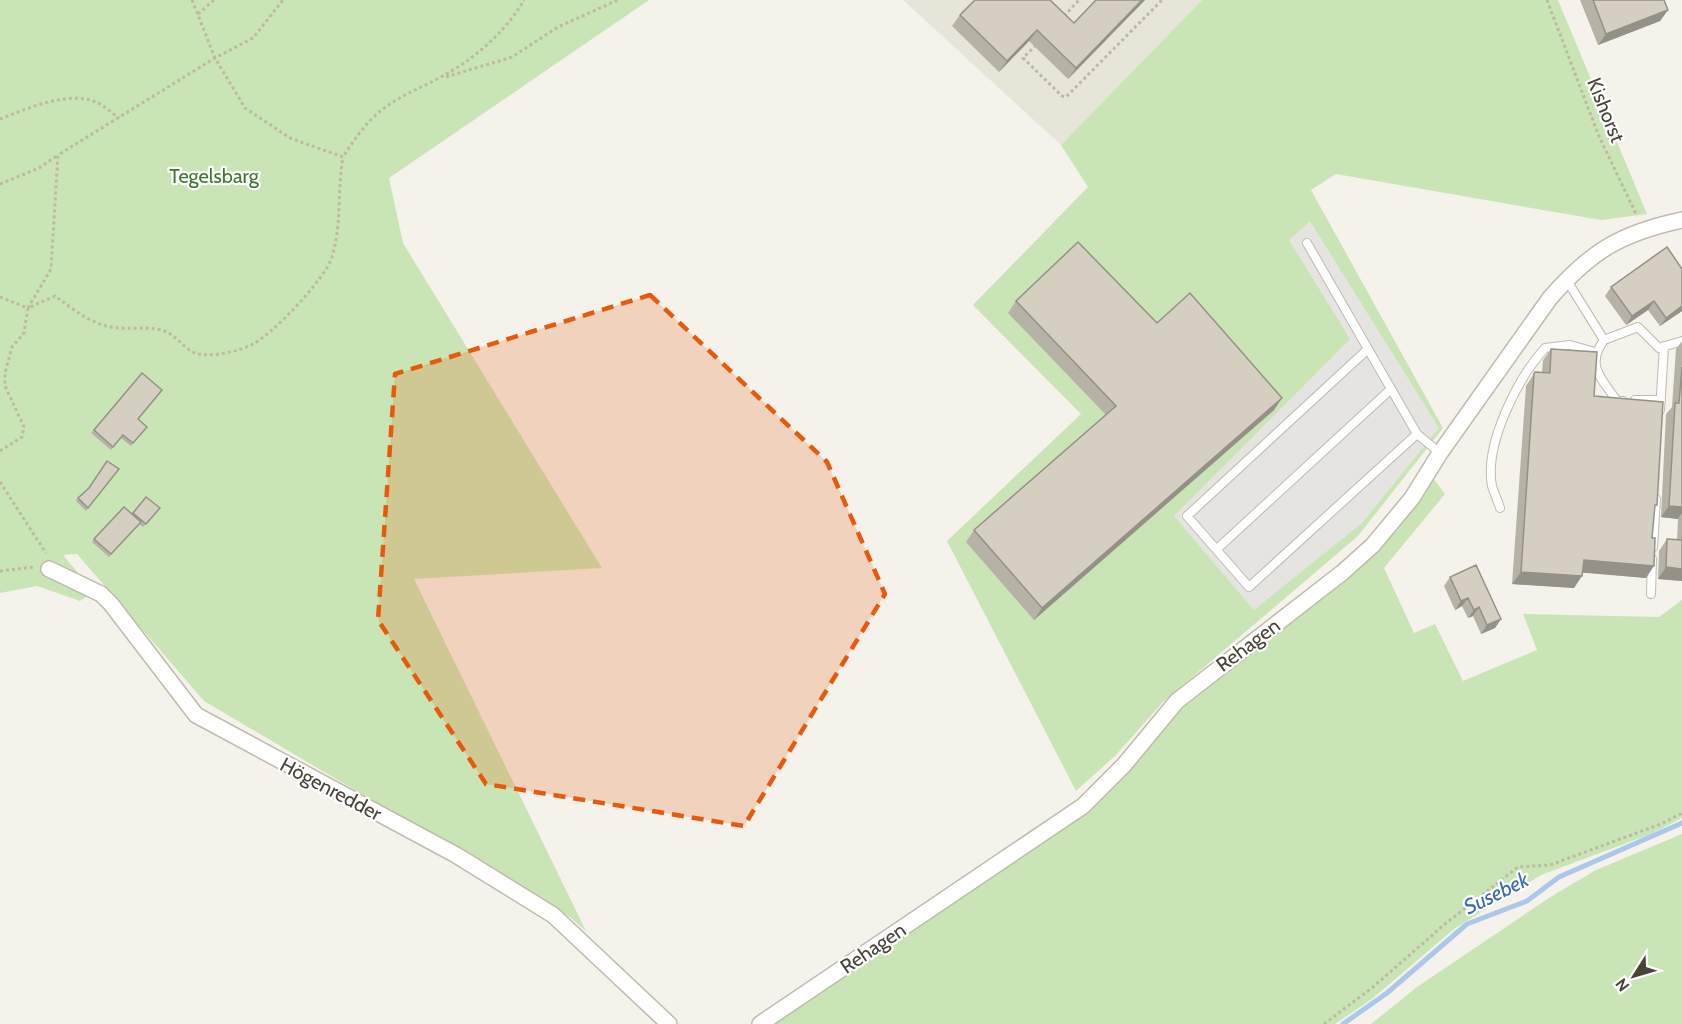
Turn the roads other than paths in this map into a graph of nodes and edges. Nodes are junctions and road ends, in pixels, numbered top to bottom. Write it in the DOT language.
graph roads {
  1 [pos="1682,220"];
  2 [pos="1307,243"];
  3 [pos="1566,279"];
  4 [pos="1604,340"];
  5 [pos="1682,341"];
  6 [pos="1664,346"];
  7 [pos="1368,349"];
  8 [pos="1595,352"];
  9 [pos="1391,389"];
  10 [pos="1661,400"];
  11 [pos="1659,422"];
  12 [pos="1417,434"];
  13 [pos="1440,453"];
  14 [pos="1656,491"];
  15 [pos="1500,508"];
  16 [pos="1217,549"];
  17 [pos="49,569"];
  18 [pos="1651,594"];
  19 [pos="669,1024"];
  20 [pos="760,1024"];
  1 -- 3 [label="street, Rehagen"];
  2 -- 7 [label="lane"];
  3 -- 4 [label="lane"];
  3 -- 13 [label="street, Rehagen"];
  4 -- 6 [label="lane"];
  4 -- 8 [label="lane"];
  5 -- 6 [label="lane"];
  6 -- 10 [label="lane"];
  7 -- 9 [label="lane"];
  7 -- 16 [label="lane"];
  8 -- 10 [label="lane"];
  8 -- 15 [label="lane"];
  9 -- 12 [label="lane"];
  9 -- 16 [label="lane"];
  10 -- 11 [label="lane"];
  12 -- 13 [label="lane"];
  12 -- 16 [label="lane"];
  13 -- 20 [label="street, Rehagen"];
  14 -- 18 [label="lane"];
  17 -- 19 [label="street, Högenredder"];
}
